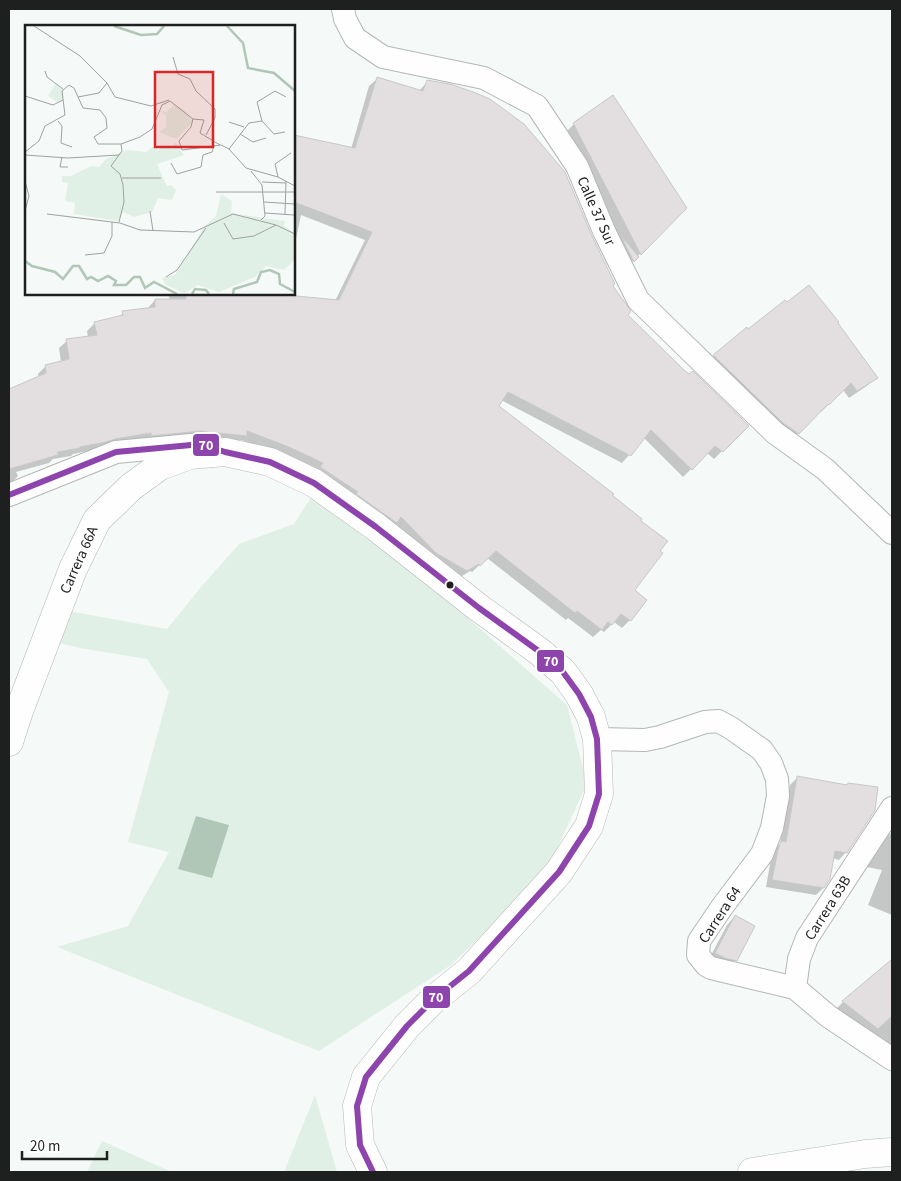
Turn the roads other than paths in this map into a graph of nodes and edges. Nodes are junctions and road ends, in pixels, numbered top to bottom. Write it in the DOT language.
graph roads {
  1 [pos="344,9"];
  2 [pos="226,452"];
  3 [pos="9,495"];
  4 [pos="892,533"];
  5 [pos="597,739"];
  6 [pos="9,742"];
  7 [pos="892,808"];
  8 [pos="795,988"];
  9 [pos="892,1059"];
  10 [pos="892,1152"];
  11 [pos="373,1172"];
  12 [pos="752,1172"];
  1 -- 4 [label="street, Calle 37 Sur"];
  2 -- 3 [label="street"];
  2 -- 5 [label="main road, Carrera 66A"];
  2 -- 6 [label="main road, Carrera 66A"];
  5 -- 8 [label="street, Carrera 64"];
  5 -- 11 [label="main road, Carrera 66A"];
  7 -- 8 [label="street, Carrera 63B"];
  8 -- 9 [label="street"];
  10 -- 12 [label="main road"];
}
